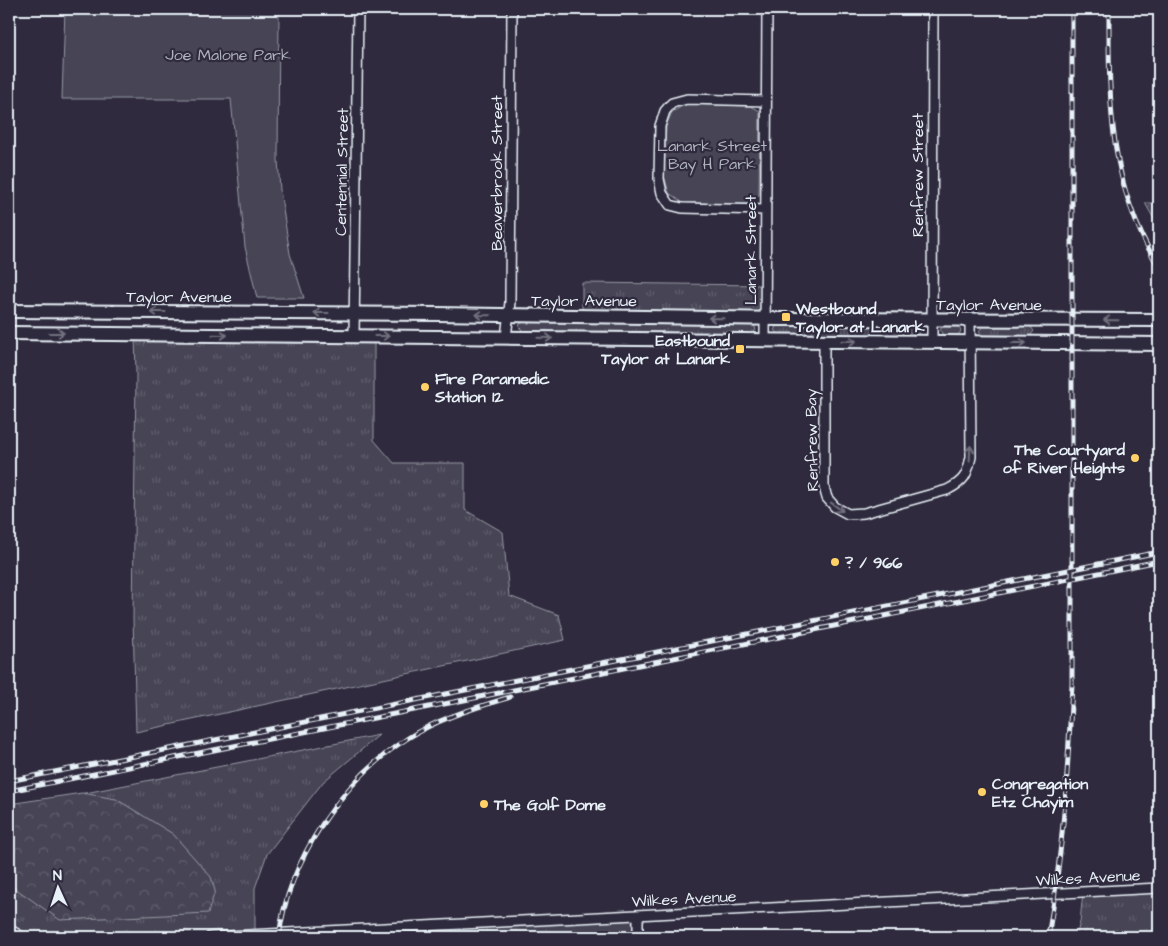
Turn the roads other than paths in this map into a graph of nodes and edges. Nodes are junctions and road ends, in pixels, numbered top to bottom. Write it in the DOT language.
graph roads {
  1 [pos="358,9"];
  2 [pos="512,9"];
  3 [pos="767,9"];
  4 [pos="933,9"];
  5 [pos="766,101"];
  6 [pos="765,210"];
  7 [pos="9,311"];
  8 [pos="355,314"];
  9 [pos="509,316"];
  10 [pos="764,319"];
  11 [pos="932,319"];
  12 [pos="970,320"];
  13 [pos="1159,320"];
  14 [pos="9,332"];
  15 [pos="354,336"];
  16 [pos="506,338"];
  17 [pos="765,340"];
  18 [pos="824,341"];
  19 [pos="932,342"];
  20 [pos="970,343"];
  21 [pos="1159,344"];
  22 [pos="1159,888"];
  23 [pos="638,915"];
  24 [pos="9,929"];
  25 [pos="22,937"];
  26 [pos="210,937"];
  27 [pos="638,937"];
  1 -- 8 [label="street, Centennial Street"];
  2 -- 9 [label="street, Beaverbrook Street"];
  3 -- 5 [label="street, Lanark Street"];
  4 -- 11 [label="street, Renfrew Street"];
  5 -- 6 [label="street, Lanark Street"];
  5 -- 6 [label="street"];
  6 -- 10 [label="street, Lanark Street"];
  8 -- 7 [label="main road, Taylor Avenue, one-way"];
  9 -- 8 [label="main road, Taylor Avenue, one-way"];
  8 -- 15 [label="street, Centennial Street"];
  10 -- 9 [label="main road, Taylor Avenue, one-way"];
  9 -- 16 [label="street, Beaverbrook Street"];
  10 -- 11 [label="main road, Taylor Avenue"];
  10 -- 17 [label="street, Lanark Street"];
  11 -- 12 [label="main road, Taylor Avenue"];
  11 -- 19 [label="street, Renfrew Street"];
  13 -- 12 [label="main road, Taylor Avenue, one-way"];
  12 -- 20 [label="street, Renfrew Bay"];
  14 -- 15 [label="main road, one-way"];
  15 -- 16 [label="main road, one-way"];
  16 -- 17 [label="main road, one-way"];
  17 -- 18 [label="main road"];
  18 -- 19 [label="main road, one-way"];
  18 -- 20 [label="street, Renfrew Bay, one-way"];
  19 -- 20 [label="main road"];
  20 -- 21 [label="main road, one-way"];
  22 -- 23 [label="street, Wilkes Avenue"];
  23 -- 26 [label="street, Wilkes Avenue"];
  23 -- 27 [label="street"];
  24 -- 25 [label="street"];
}
